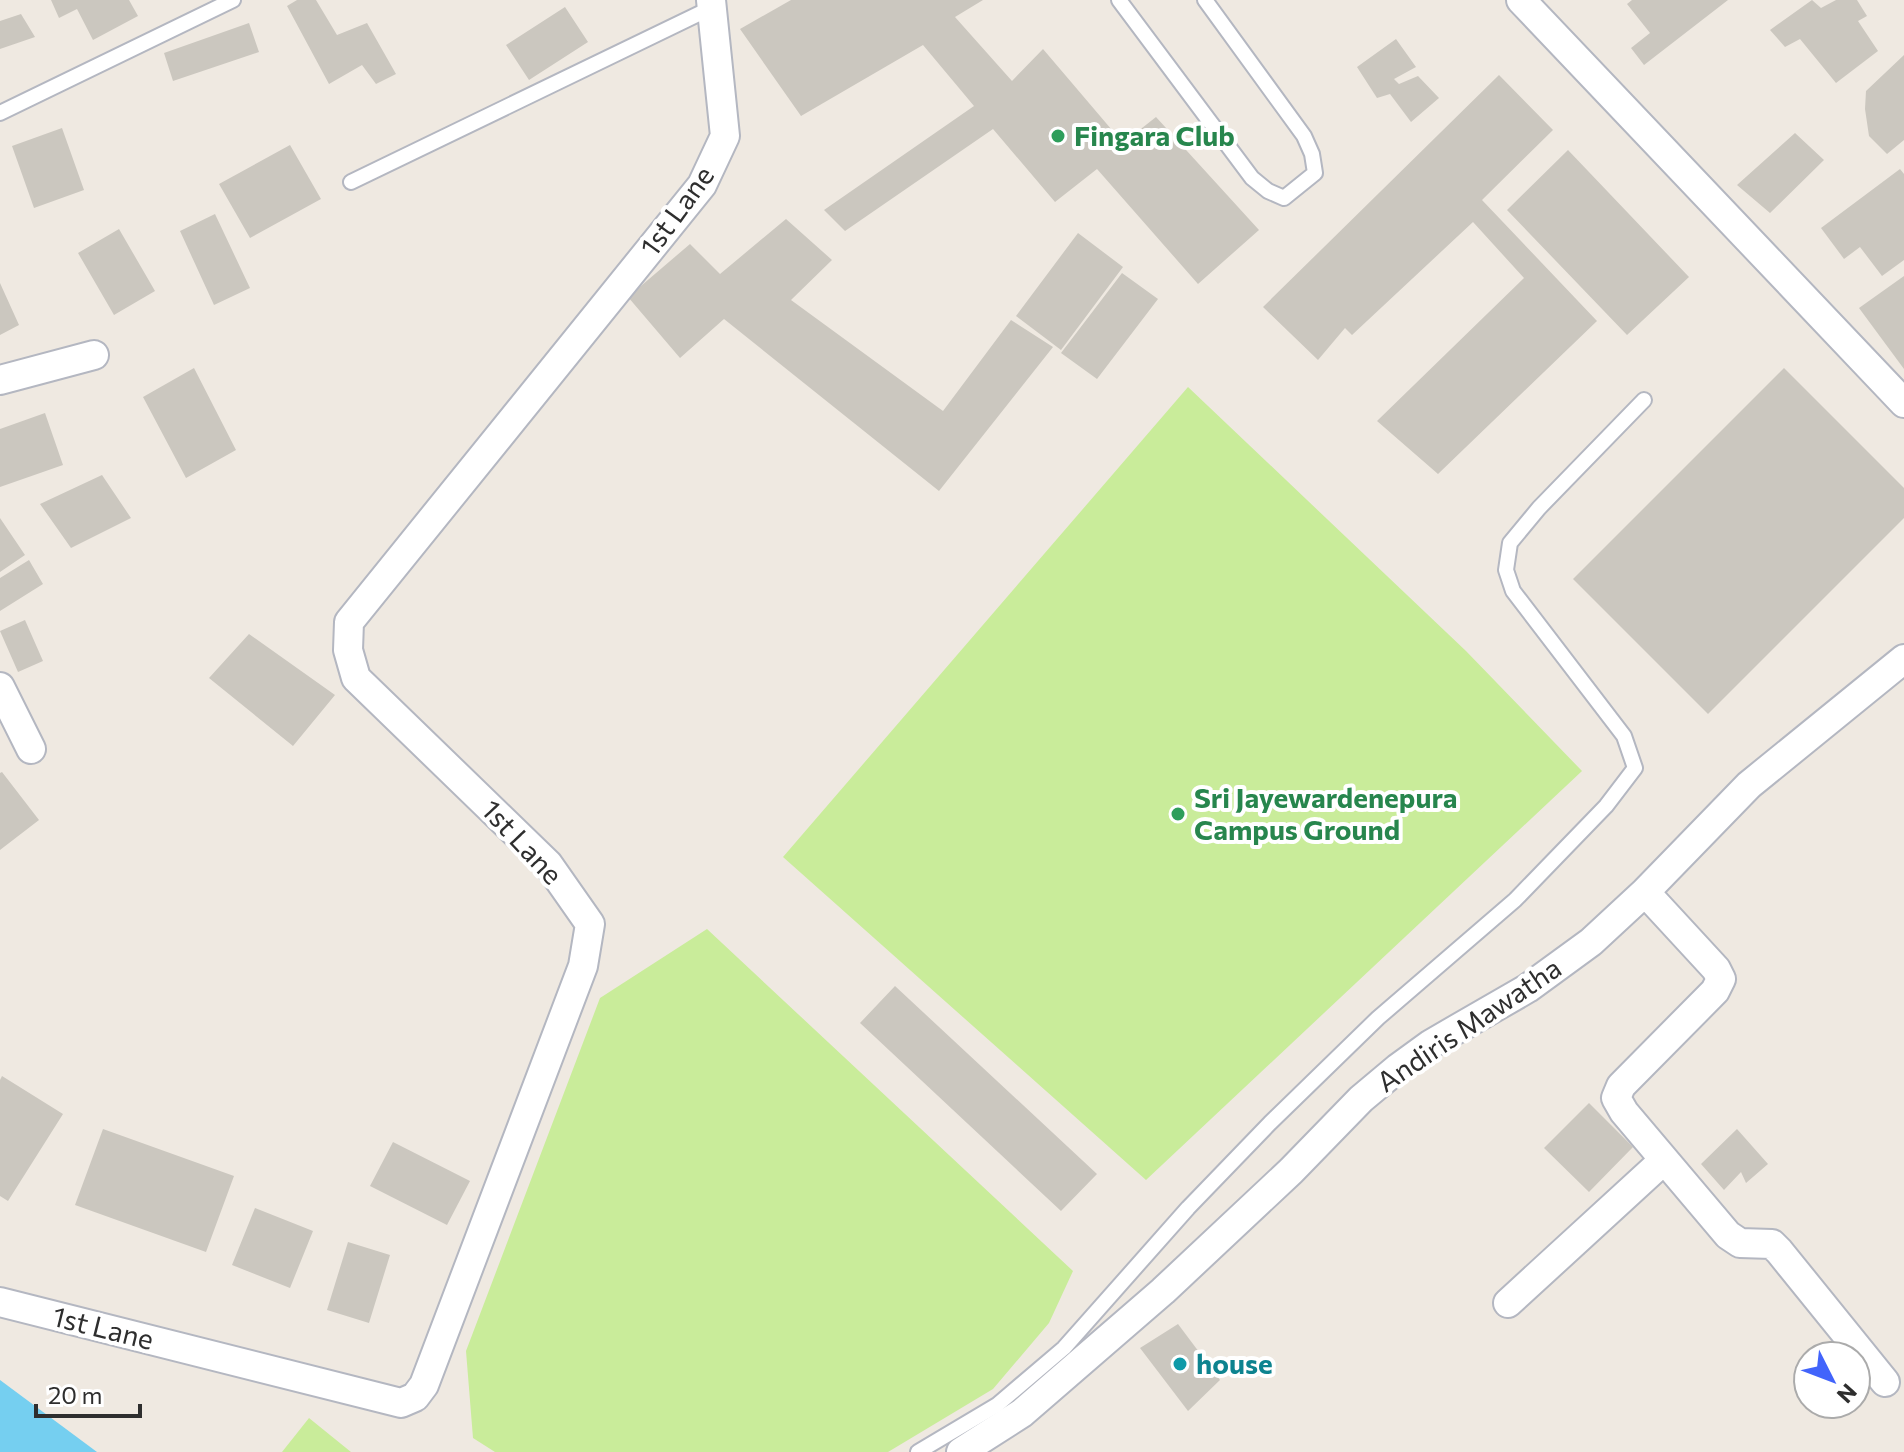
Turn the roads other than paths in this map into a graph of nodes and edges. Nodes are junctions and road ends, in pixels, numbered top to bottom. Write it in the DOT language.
graph roads {
  1 [pos="233,0"];
  2 [pos="1119,0"];
  3 [pos="1205,0"];
  4 [pos="1521,0"];
  5 [pos="712,4"];
  6 [pos="0,113"];
  7 [pos="351,182"];
  8 [pos="94,355"];
  9 [pos="0,380"];
  10 [pos="1644,400"];
  11 [pos="1904,403"];
  12 [pos="1904,659"];
  13 [pos="0,687"];
  14 [pos="31,749"];
  15 [pos="1645,892"];
  16 [pos="1664,1160"];
  17 [pos="0,1302"];
  18 [pos="1508,1303"];
  19 [pos="1885,1382"];
  20 [pos="918,1452"];
  21 [pos="961,1452"];
  1 -- 6 [label="lane"];
  2 -- 3 [label="lane"];
  4 -- 11 [label="street"];
  5 -- 7 [label="lane"];
  5 -- 17 [label="street, 1st Lane"];
  8 -- 9 [label="street"];
  10 -- 20 [label="lane"];
  12 -- 15 [label="street, Andiris Mawatha"];
  13 -- 14 [label="street"];
  15 -- 16 [label="street"];
  15 -- 21 [label="street, Andiris Mawatha"];
  16 -- 18 [label="street"];
  16 -- 19 [label="street"];
}
